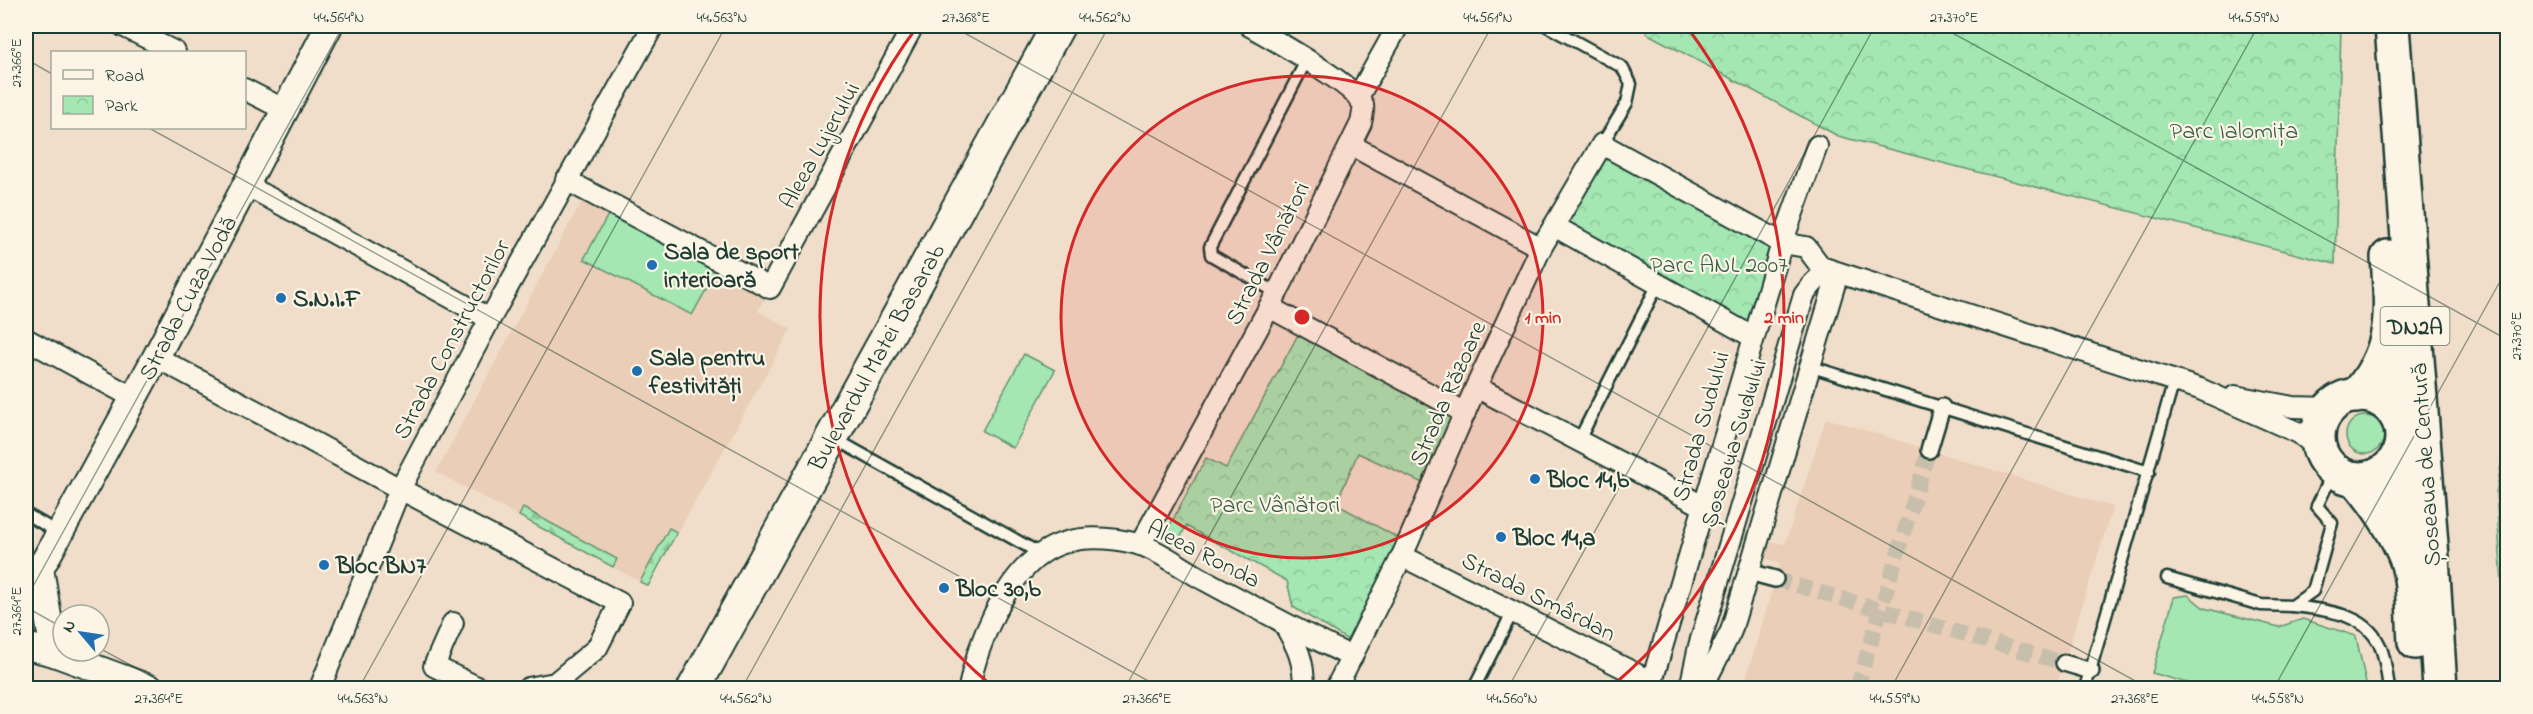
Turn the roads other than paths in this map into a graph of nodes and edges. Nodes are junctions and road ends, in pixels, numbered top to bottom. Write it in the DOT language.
graph roads {
  1 [pos="123,26"];
  2 [pos="329,26"];
  3 [pos="653,26"];
  4 [pos="913,26"];
  5 [pos="1059,26"];
  6 [pos="1250,26"];
  7 [pos="1398,26"];
  8 [pos="1547,26"];
  9 [pos="2372,26"];
  10 [pos="2384,26"];
  11 [pos="2392,26"];
  12 [pos="173,51"];
  13 [pos="1307,59"];
  14 [pos="246,90"];
  15 [pos="1358,97"];
  16 [pos="285,111"];
  17 [pos="1602,144"];
  18 [pos="1352,146"];
  19 [pos="1817,146"];
  20 [pos="566,180"];
  21 [pos="246,185"];
  22 [pos="1554,226"];
  23 [pos="1782,243"];
  24 [pos="1541,248"];
  25 [pos="1838,273"];
  26 [pos="1659,284"];
  27 [pos="1273,300"];
  28 [pos="489,319"];
  29 [pos="1753,337"];
  30 [pos="26,339"];
  31 [pos="156,357"];
  32 [pos="1812,367"];
  33 [pos="2174,381"];
  34 [pos="1476,387"];
  35 [pos="2200,389"];
  36 [pos="134,399"];
  37 [pos="2343,402"];
  38 [pos="1942,407"];
  39 [pos="1465,413"];
  40 [pos="2396,415"];
  41 [pos="832,437"];
  42 [pos="1579,440"];
  43 [pos="1929,450"];
  44 [pos="2396,460"];
  45 [pos="2337,467"];
  46 [pos="2149,472"];
  47 [pos="400,489"];
  48 [pos="1703,506"];
  49 [pos="26,514"];
  50 [pos="60,533"];
  51 [pos="1140,545"];
  52 [pos="1041,554"];
  53 [pos="1402,556"];
  54 [pos="1749,572"];
  55 [pos="33,575"];
  56 [pos="2167,578"];
  57 [pos="1775,579"];
  58 [pos="2292,606"];
  59 [pos="1513,611"];
  60 [pos="453,623"];
  61 [pos="1284,624"];
  62 [pos="51,642"];
  63 [pos="26,646"];
  64 [pos="51,652"];
  65 [pos="51,654"];
  66 [pos="1352,657"];
  67 [pos="26,663"];
  68 [pos="81,663"];
  69 [pos="2064,663"];
  70 [pos="2091,671"];
  71 [pos="1651,685"];
  72 [pos="148,688"];
  73 [pos="320,688"];
  74 [pos="479,688"];
  75 [pos="528,688"];
  76 [pos="694,688"];
  77 [pos="969,688"];
  78 [pos="1304,688"];
  79 [pos="1336,688"];
  80 [pos="1474,688"];
  81 [pos="1690,688"];
  82 [pos="1702,688"];
  83 [pos="2085,688"];
  84 [pos="2389,688"];
  85 [pos="2419,688"];
  86 [pos="2431,688"];
  87 [pos="2440,688"];
  1 -- 12 [label="street"];
  2 -- 16 [label="street, Strada Cuza Vodă"];
  3 -- 20 [label="street, Strada Constructorilor"];
  4 -- 20 [label="street, Aleea Lujerului"];
  5 -- 41 [label="main road, Bulevardul Matei Basarab"];
  6 -- 13 [label="street"];
  7 -- 15 [label="street"];
  8 -- 17 [label="lane"];
  9 -- 37 [label="highway"];
  10 -- 40 [label="highway"];
  11 -- 87 [label="highway, Șoseaua de Centură / DN2A"];
  13 -- 15 [label="street"];
  13 -- 27 [label="lane"];
  14 -- 16 [label="street"];
  15 -- 18 [label="street, Strada Vânători"];
  16 -- 21 [label="street, Strada Cuza Vodă"];
  17 -- 22 [label="street, Strada Răzoare"];
  17 -- 23 [label="street"];
  18 -- 24 [label="street"];
  18 -- 27 [label="street, Strada Vânători"];
  19 -- 23 [label="street, Strada Sudului"];
  20 -- 28 [label="street, Strada Constructorilor"];
  21 -- 28 [label="street"];
  21 -- 31 [label="street, Strada Cuza Vodă"];
  22 -- 24 [label="street, Strada Răzoare"];
  22 -- 26 [label="street"];
  23 -- 25 [label="street"];
  23 -- 29 [label="street, Strada Sudului"];
  24 -- 34 [label="street, Strada Răzoare"];
  25 -- 32 [label="street"];
  25 -- 33 [label="street"];
  25 -- 81 [label="street, Șoseaua Sudului"];
  26 -- 29 [label="street"];
  26 -- 42 [label="lane"];
  27 -- 39 [label="street"];
  27 -- 51 [label="street, Strada Vânători"];
  28 -- 47 [label="street, Strada Constructorilor"];
  29 -- 48 [label="street, Strada Sudului"];
  30 -- 36 [label="street"];
  31 -- 36 [label="street, Strada Cuza Vodă"];
  31 -- 47 [label="street"];
  32 -- 38 [label="lane"];
  32 -- 54 [label="street"];
  33 -- 35 [label="street"];
  33 -- 46 [label="lane"];
  34 -- 39 [label="street, Strada Răzoare"];
  34 -- 42 [label="street"];
  35 -- 37 [label="street"];
  35 -- 45 [label="street"];
  36 -- 50 [label="street, Strada Cuza Vodă"];
  37 -- 40 [label="highway"];
  37 -- 45 [label="highway"];
  38 -- 43 [label="street"];
  38 -- 46 [label="lane"];
  39 -- 53 [label="street, Strada Răzoare"];
  40 -- 44 [label="highway"];
  41 -- 52 [label="lane"];
  41 -- 76 [label="main road, Bulevardul Matei Basarab"];
  42 -- 48 [label="street"];
  44 -- 45 [label="highway"];
  44 -- 86 [label="highway"];
  45 -- 58 [label="lane"];
  45 -- 85 [label="highway"];
  46 -- 70 [label="lane"];
  47 -- 73 [label="street, Strada Constructorilor"];
  47 -- 75 [label="street"];
  48 -- 71 [label="street, Strada Sudului"];
  49 -- 50 [label="lane"];
  50 -- 55 [label="street, Strada Cuza Vodă"];
  51 -- 52 [label="street, Aleea Ronda"];
  51 -- 61 [label="street, Aleea Ronda"];
  52 -- 77 [label="street, Aleea Ronda"];
  53 -- 59 [label="street, Strada Smârdan"];
  53 -- 66 [label="street, Strada Răzoare"];
  54 -- 57 [label="street"];
  54 -- 82 [label="street"];
  55 -- 62 [label="street, Strada Cuza Vodă"];
  56 -- 58 [label="lane"];
  58 -- 84 [label="lane"];
  59 -- 71 [label="street, Strada Smârdan"];
  59 -- 80 [label="lane"];
  60 -- 74 [label="street"];
  61 -- 66 [label="street, Aleea Ronda"];
  61 -- 78 [label="street"];
  63 -- 64 [label="street"];
  65 -- 67 [label="street"];
  66 -- 79 [label="street, Strada Răzoare"];
  68 -- 72 [label="street"];
  69 -- 70 [label="street"];
  70 -- 83 [label="lane"];
}
